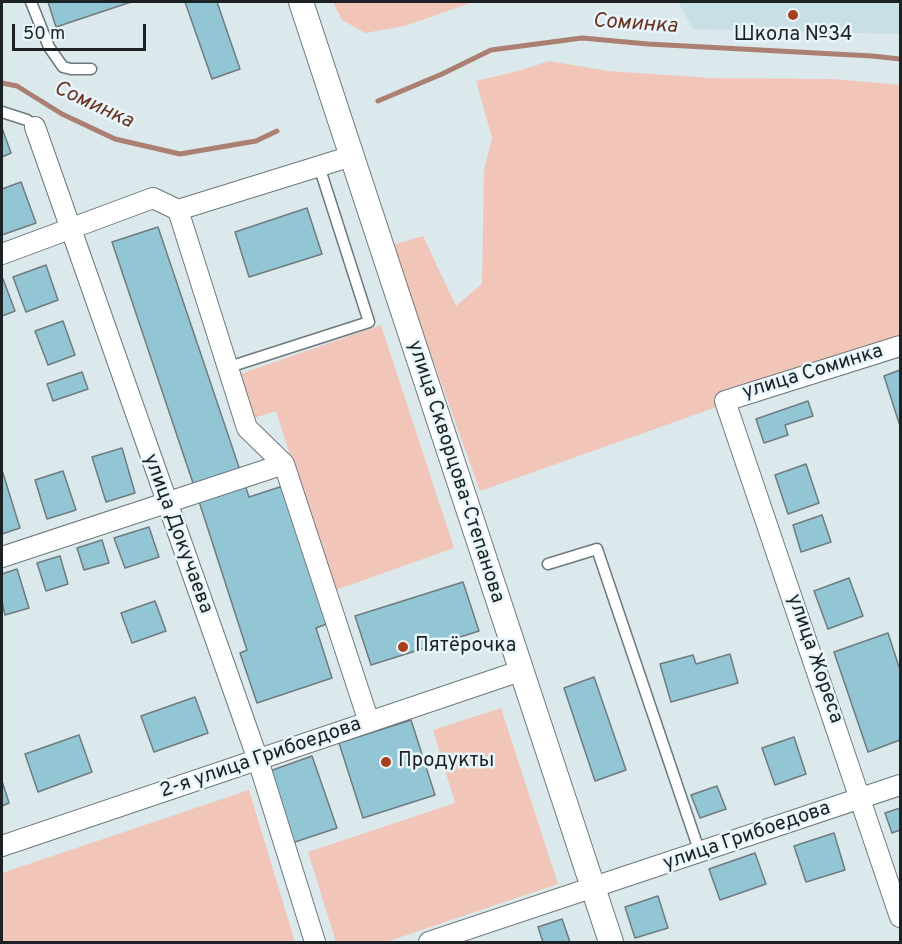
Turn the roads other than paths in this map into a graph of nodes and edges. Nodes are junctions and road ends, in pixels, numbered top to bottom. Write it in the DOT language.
graph roads {
  1 [pos="31,2"];
  2 [pos="301,2"];
  3 [pos="91,69"];
  4 [pos="2,112"];
  5 [pos="35,127"];
  6 [pos="352,156"];
  7 [pos="319,166"];
  8 [pos="178,210"];
  9 [pos="70,229"];
  10 [pos="2,254"];
  11 [pos="900,346"];
  12 [pos="226,368"];
  13 [pos="725,401"];
  14 [pos="284,464"];
  15 [pos="166,502"];
  16 [pos="2,557"];
  17 [pos="548,564"];
  18 [pos="520,671"];
  19 [pos="369,722"];
  20 [pos="258,760"];
  21 [pos="900,785"];
  22 [pos="862,798"];
  23 [pos="2,846"];
  24 [pos="700,853"];
  25 [pos="593,888"];
  26 [pos="900,917"];
  27 [pos="315,942"];
  28 [pos="429,942"];
  29 [pos="611,942"];
  1 -- 3 [label="lane"];
  2 -- 6 [label="street, улица Скворцова-Степанова"];
  4 -- 5 [label="lane"];
  5 -- 9 [label="street, улица Докучаева"];
  6 -- 7 [label="street"];
  6 -- 18 [label="street, улица Скворцова-Степанова"];
  7 -- 8 [label="street"];
  7 -- 12 [label="lane"];
  8 -- 9 [label="street"];
  8 -- 12 [label="street"];
  9 -- 10 [label="street"];
  9 -- 15 [label="street, улица Докучаева"];
  11 -- 13 [label="street, улица Соминка"];
  12 -- 14 [label="street"];
  13 -- 22 [label="street, улица Жореса"];
  14 -- 15 [label="street"];
  14 -- 19 [label="street"];
  15 -- 16 [label="street"];
  15 -- 20 [label="street, улица Докучаева"];
  17 -- 24 [label="lane"];
  18 -- 19 [label="street, 2-я улица Грибоедова"];
  18 -- 25 [label="street, улица Скворцова-Степанова"];
  19 -- 20 [label="street, 2-я улица Грибоедова"];
  20 -- 23 [label="street, 2-я улица Грибоедова"];
  20 -- 27 [label="street, улица Докучаева"];
  21 -- 22 [label="street, улица Грибоедова"];
  22 -- 24 [label="street, улица Грибоедова"];
  22 -- 26 [label="street, улица Жореса"];
  24 -- 25 [label="street, улица Грибоедова"];
  25 -- 28 [label="street"];
  25 -- 29 [label="street, улица Скворцова-Степанова"];
}
